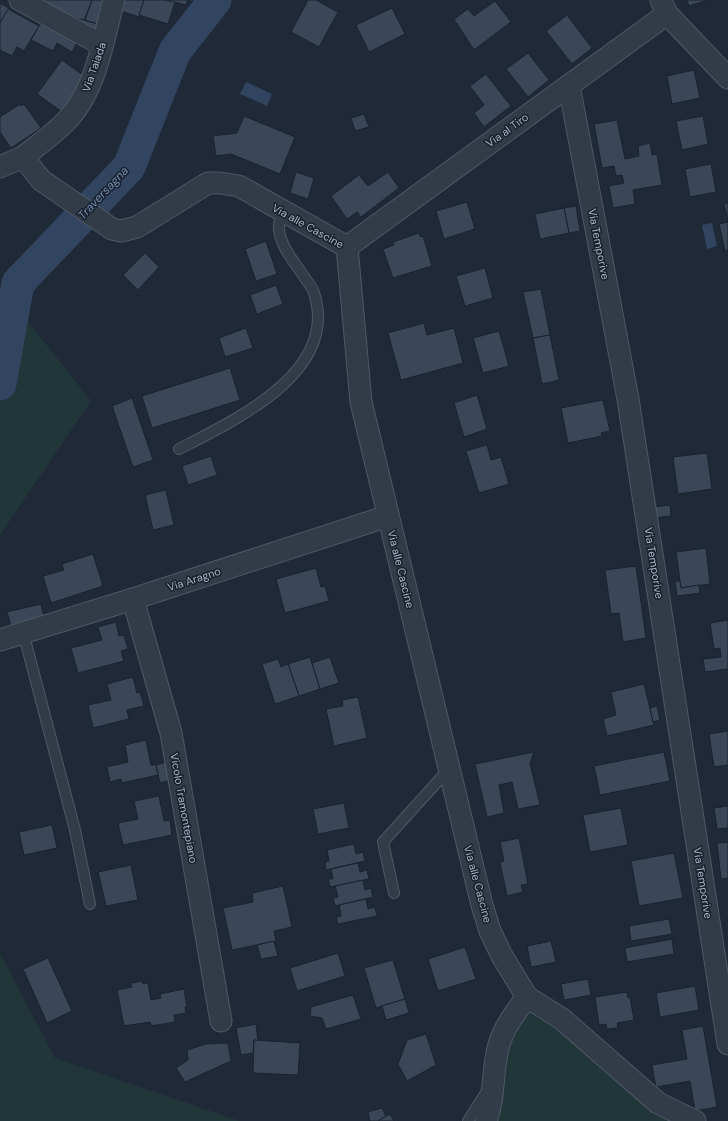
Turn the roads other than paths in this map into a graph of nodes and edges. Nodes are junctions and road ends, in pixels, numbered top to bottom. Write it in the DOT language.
graph roads {
  1 [pos="20,0"];
  2 [pos="114,0"];
  3 [pos="664,7"];
  4 [pos="102,45"];
  5 [pos="728,78"];
  6 [pos="569,85"];
  7 [pos="23,157"];
  8 [pos="0,167"];
  9 [pos="281,211"];
  10 [pos="347,247"];
  11 [pos="179,449"];
  12 [pos="388,516"];
  13 [pos="133,599"];
  14 [pos="23,632"];
  15 [pos="0,640"];
  16 [pos="449,769"];
  17 [pos="394,893"];
  18 [pos="90,904"];
  19 [pos="527,997"];
  20 [pos="221,1021"];
  21 [pos="728,1044"];
  22 [pos="494,1081"];
  23 [pos="468,1121"];
  24 [pos="486,1121"];
  25 [pos="694,1121"];
  1 -- 4 [label="street"];
  2 -- 4 [label="street, Via Taiada"];
  3 -- 5 [label="street"];
  3 -- 6 [label="street, Via al Tiro"];
  4 -- 7 [label="street, Via Taiada"];
  6 -- 10 [label="street, Via al Tiro"];
  6 -- 21 [label="street, Via Temporive"];
  7 -- 8 [label="street, Via Taiada"];
  7 -- 9 [label="street, Via alle Cascine"];
  9 -- 10 [label="street, Via alle Cascine"];
  9 -- 11 [label="lane"];
  10 -- 12 [label="street, Via alle Cascine"];
  12 -- 13 [label="street, Via Aragno"];
  12 -- 16 [label="street, Via alle Cascine"];
  13 -- 14 [label="street, Via Aragno"];
  13 -- 20 [label="street, Vicolo Tramontepiano"];
  14 -- 15 [label="street, Via Aragno"];
  14 -- 18 [label="lane"];
  16 -- 17 [label="lane"];
  16 -- 19 [label="street, Via alle Cascine"];
  19 -- 22 [label="street"];
  19 -- 25 [label="street, Via alle Cascine"];
  22 -- 23 [label="lane"];
  22 -- 24 [label="street"];
}
